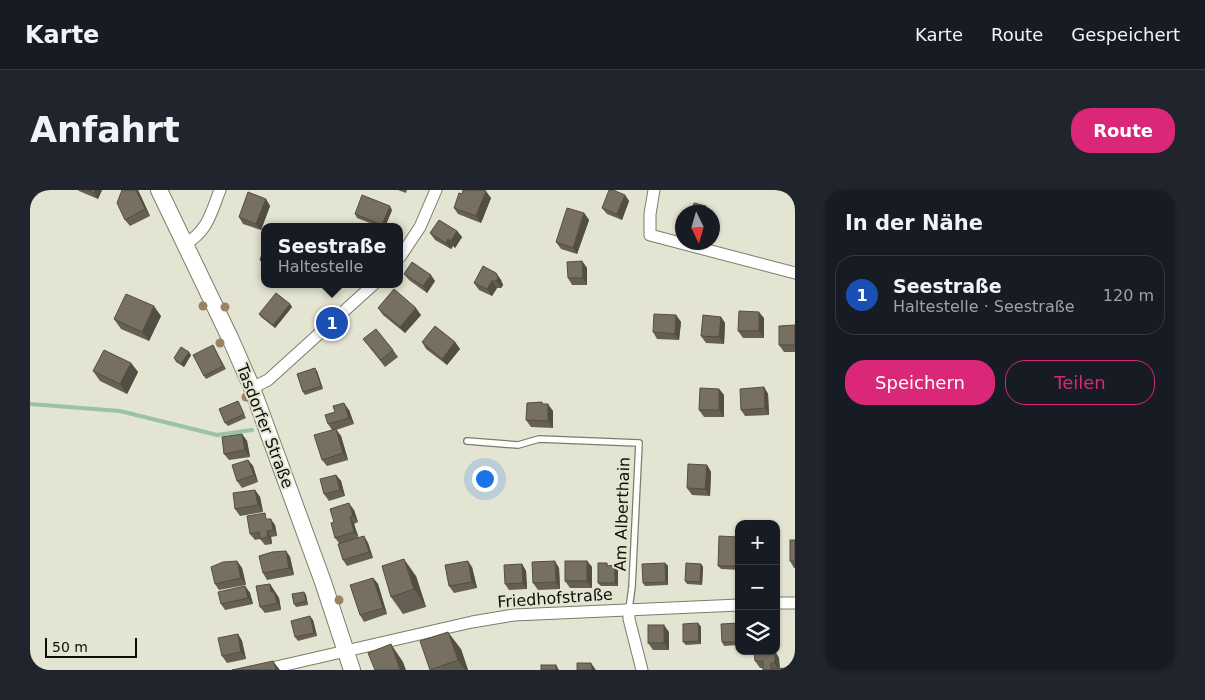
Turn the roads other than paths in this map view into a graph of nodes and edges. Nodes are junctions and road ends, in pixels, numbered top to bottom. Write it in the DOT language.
graph roads {
  1 [pos="159,190"];
  2 [pos="220,190"];
  3 [pos="436,190"];
  4 [pos="654,190"];
  5 [pos="186,244"];
  6 [pos="403,252"];
  7 [pos="795,273"];
  8 [pos="370,288"];
  9 [pos="252,388"];
  10 [pos="467,442"];
  11 [pos="780,603"];
  12 [pos="795,603"];
  13 [pos="735,605"];
  14 [pos="629,609"];
  15 [pos="347,652"];
  16 [pos="263,670"];
  17 [pos="352,670"];
  18 [pos="642,670"];
  1 -- 5 [label="main road, Tasdorfer Straße"];
  2 -- 5 [label="street"];
  3 -- 6 [label="street"];
  4 -- 7 [label="street"];
  5 -- 9 [label="main road, Tasdorfer Straße"];
  8 -- 9 [label="street"];
  9 -- 15 [label="main road, Tasdorfer Straße"];
  10 -- 14 [label="lane, Am Alberthain"];
  11 -- 12 [label="street"];
  13 -- 14 [label="street, Friedhofstraße"];
  14 -- 15 [label="street, Friedhofstraße"];
  14 -- 18 [label="street"];
  15 -- 16 [label="street, Friedhofstraße"];
  15 -- 17 [label="main road, Tasdorfer Straße"];
}
